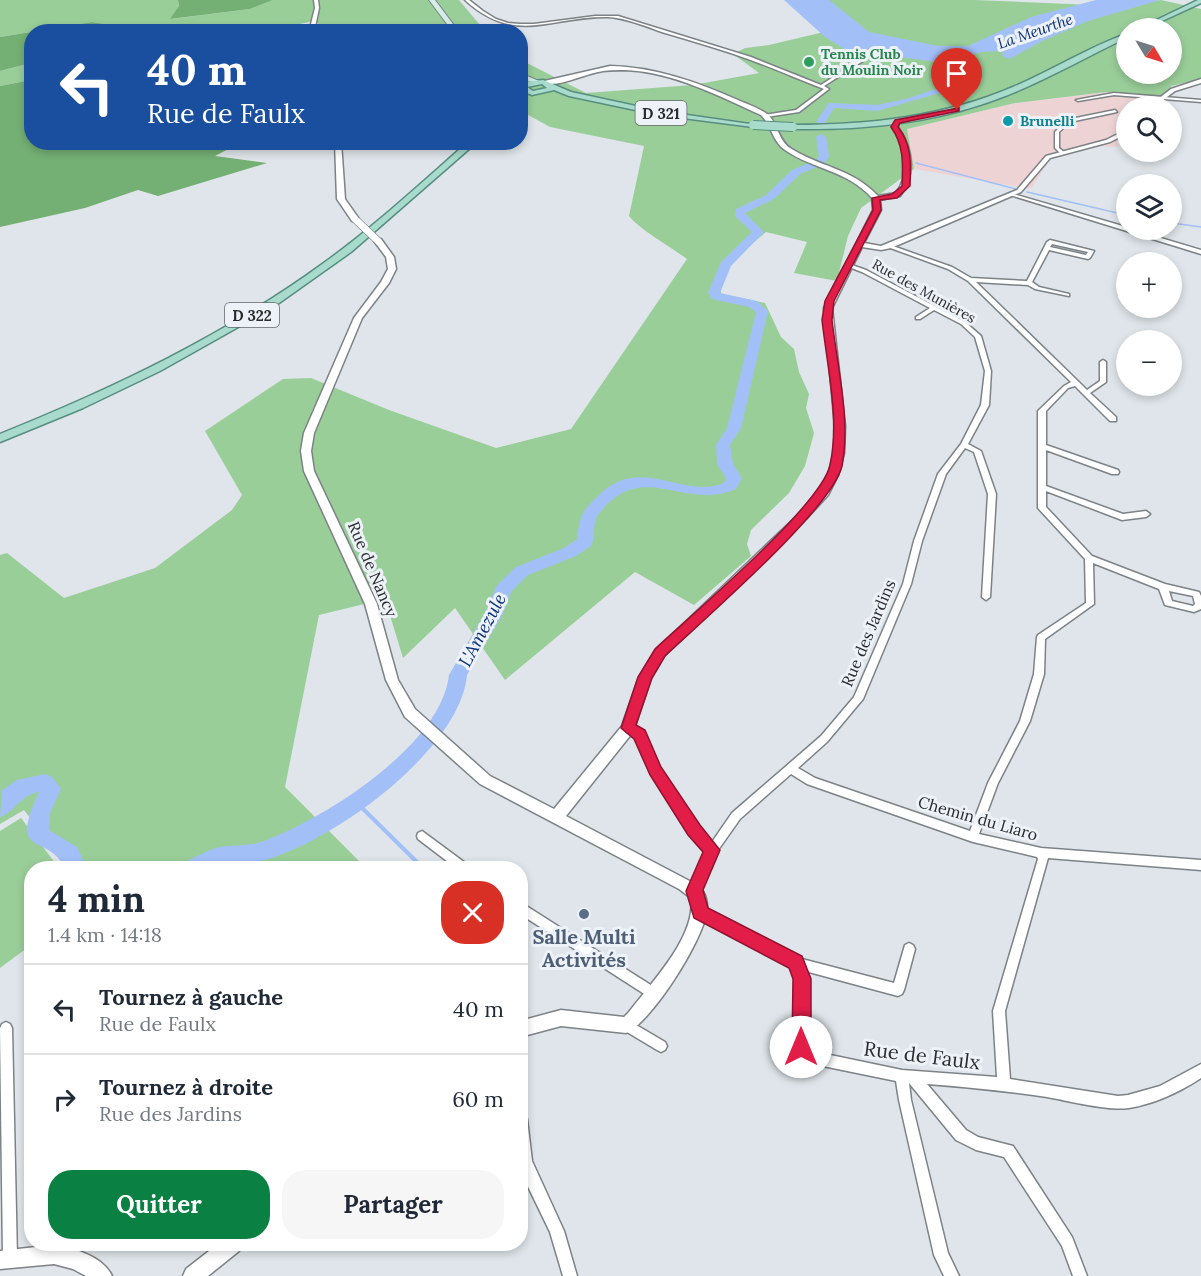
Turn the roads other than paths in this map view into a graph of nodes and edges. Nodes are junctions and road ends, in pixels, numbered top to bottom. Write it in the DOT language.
graph roads {
  1 [pos="316,0"];
  2 [pos="432,0"];
  3 [pos="467,0"];
  4 [pos="1201,1"];
  5 [pos="1164,18"];
  6 [pos="313,24"];
  7 [pos="450,24"];
  8 [pos="506,24"];
  9 [pos="528,24"];
  10 [pos="1116,41"];
  11 [pos="864,59"];
  12 [pos="569,77"];
  13 [pos="528,78"];
  14 [pos="1201,81"];
  15 [pos="540,82"];
  16 [pos="822,86"];
  17 [pos="528,87"];
  18 [pos="547,89"];
  19 [pos="1147,96"];
  20 [pos="1165,96"];
  21 [pos="528,98"];
  22 [pos="1182,99"];
  23 [pos="1077,100"];
  24 [pos="1201,101"];
  25 [pos="1115,111"];
  26 [pos="766,116"];
  27 [pos="897,122"];
  28 [pos="1116,137"];
  29 [pos="338,150"];
  30 [pos="464,150"];
  31 [pos="1062,152"];
  32 [pos="1012,194"];
  33 [pos="876,198"];
  34 [pos="863,241"];
  35 [pos="888,246"];
  36 [pos="1047,248"];
  37 [pos="1201,252"];
  38 [pos="849,266"];
  39 [pos="969,280"];
  40 [pos="1029,283"];
  41 [pos="1067,295"];
  42 [pos="934,308"];
  43 [pos="918,318"];
  44 [pos="1103,362"];
  45 [pos="1075,383"];
  46 [pos="1086,393"];
  47 [pos="1113,419"];
  48 [pos="0,438"];
  49 [pos="964,445"];
  50 [pos="1042,446"];
  51 [pos="1115,472"];
  52 [pos="1042,487"];
  53 [pos="1146,514"];
  54 [pos="1089,558"];
  55 [pos="1163,587"];
  56 [pos="986,597"];
  57 [pos="628,728"];
  58 [pos="790,769"];
  59 [pos="556,818"];
  60 [pos="422,836"];
  61 [pos="973,837"];
  62 [pos="712,850"];
  63 [pos="1041,853"];
  64 [pos="455,861"];
  65 [pos="1201,865"];
  66 [pos="694,891"];
  67 [pos="700,912"];
  68 [pos="528,913"];
  69 [pos="909,949"];
  70 [pos="796,963"];
  71 [pos="652,993"];
  72 [pos="626,1025"];
  73 [pos="528,1027"];
  74 [pos="6,1028"];
  75 [pos="661,1046"];
  76 [pos="1200,1074"];
  77 [pos="908,1076"];
  78 [pos="1004,1084"];
  79 [pos="528,1174"];
  80 [pos="223,1251"];
  81 [pos="5,1259"];
  82 [pos="102,1276"];
  83 [pos="193,1276"];
  84 [pos="570,1276"];
  85 [pos="952,1276"];
  86 [pos="1080,1276"];
  1 -- 6 [label="street"];
  2 -- 7 [label="main road"];
  3 -- 8 [label="street"];
  4 -- 5 [label="main road"];
  9 -- 16 [label="street"];
  10 -- 27 [label="main road, D 321"];
  11 -- 16 [label="street"];
  12 -- 15 [label="street"];
  12 -- 18 [label="street"];
  12 -- 26 [label="street"];
  13 -- 15 [label="main road"];
  14 -- 20 [label="street"];
  15 -- 17 [label="main road"];
  15 -- 18 [label="main road"];
  16 -- 26 [label="street"];
  18 -- 21 [label="main road"];
  18 -- 27 [label="main road, D 321, bridge"];
  19 -- 23 [label="street"];
  22 -- 24 [label="street"];
  25 -- 31 [label="street"];
  26 -- 33 [label="street"];
  27 -- 33 [label="street"];
  28 -- 31 [label="street"];
  29 -- 59 [label="street, Rue de Nancy, bridge"];
  30 -- 48 [label="main road, D 322"];
  31 -- 32 [label="street"];
  32 -- 35 [label="street"];
  32 -- 37 [label="street"];
  33 -- 34 [label="street"];
  34 -- 35 [label="street"];
  34 -- 38 [label="street"];
  35 -- 39 [label="street"];
  36 -- 36 [label="street"];
  36 -- 40 [label="street"];
  38 -- 42 [label="street, Rue des Munières"];
  38 -- 57 [label="street"];
  39 -- 40 [label="street"];
  39 -- 45 [label="street"];
  40 -- 41 [label="street"];
  42 -- 43 [label="street"];
  42 -- 49 [label="street, Rue des Munières"];
  44 -- 46 [label="street"];
  45 -- 46 [label="street"];
  45 -- 50 [label="street"];
  46 -- 47 [label="street"];
  49 -- 56 [label="street"];
  49 -- 58 [label="street, Rue des Jardins"];
  50 -- 51 [label="street"];
  50 -- 52 [label="street"];
  52 -- 53 [label="street"];
  52 -- 54 [label="street"];
  54 -- 55 [label="street"];
  54 -- 61 [label="street"];
  57 -- 59 [label="street"];
  57 -- 62 [label="street"];
  58 -- 61 [label="street, Chemin du Liaro"];
  58 -- 62 [label="street, Rue des Jardins"];
  59 -- 66 [label="street, Rue de Nancy"];
  60 -- 64 [label="street"];
  61 -- 63 [label="street, Chemin du Liaro"];
  62 -- 66 [label="street, Rue des Jardins"];
  63 -- 65 [label="street, Chemin du Liaro"];
  63 -- 78 [label="street"];
  66 -- 67 [label="street"];
  67 -- 70 [label="street"];
  67 -- 71 [label="street"];
  68 -- 71 [label="street"];
  69 -- 70 [label="street"];
  70 -- 77 [label="street, Rue de Faulx"];
  71 -- 72 [label="street"];
  72 -- 73 [label="street"];
  72 -- 75 [label="street"];
  74 -- 81 [label="street"];
  76 -- 78 [label="street, Rue de Faulx"];
  77 -- 78 [label="street, Rue de Faulx"];
  77 -- 85 [label="street"];
  77 -- 86 [label="street"];
  79 -- 84 [label="street"];
  80 -- 83 [label="street"];
  81 -- 82 [label="street"];
}
